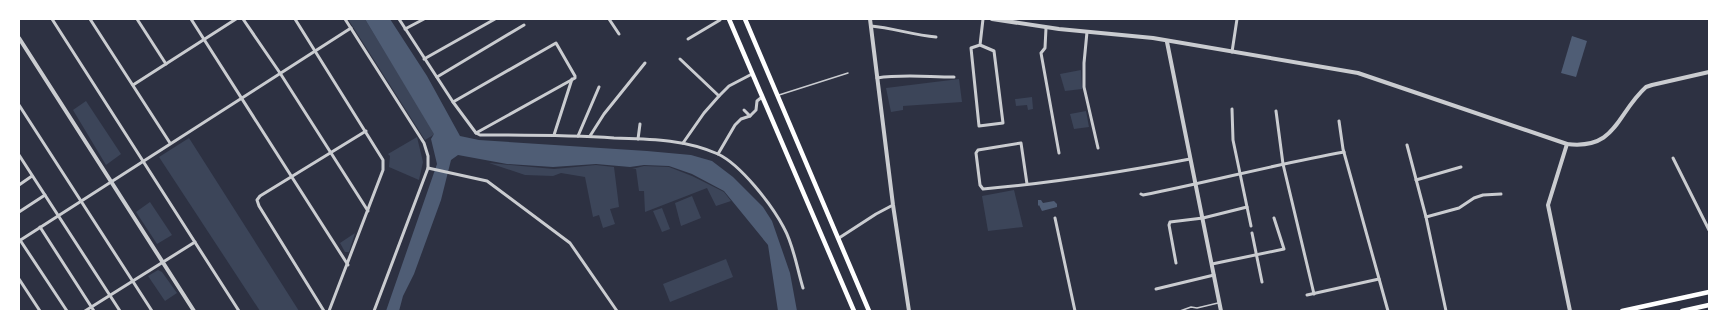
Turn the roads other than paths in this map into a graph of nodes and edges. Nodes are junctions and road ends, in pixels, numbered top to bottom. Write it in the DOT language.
graph roads {
  1 [pos="52,19"];
  2 [pos="90,19"];
  3 [pos="137,19"];
  4 [pos="191,19"];
  5 [pos="236,19"];
  6 [pos="243,19"];
  7 [pos="295,19"];
  8 [pos="345,19"];
  9 [pos="398,19"];
  10 [pos="424,19"];
  11 [pos="495,19"];
  12 [pos="609,19"];
  13 [pos="729,19"];
  14 [pos="745,19"];
  15 [pos="870,19"];
  16 [pos="983,19"];
  17 [pos="992,19"];
  18 [pos="1237,19"];
  19 [pos="720,20"];
  20 [pos="524,25"];
  21 [pos="871,26"];
  22 [pos="351,28"];
  23 [pos="1046,28"];
  24 [pos="405,29"];
  25 [pos="1087,32"];
  26 [pos="619,34"];
  27 [pos="936,37"];
  28 [pos="19,38"];
  29 [pos="204,40"];
  30 [pos="688,40"];
  31 [pos="1167,42"];
  32 [pos="980,45"];
  33 [pos="315,50"];
  34 [pos="1232,52"];
  35 [pos="424,59"];
  36 [pos="680,59"];
  37 [pos="645,63"];
  38 [pos="166,64"];
  39 [pos="1709,72"];
  40 [pos="280,73"];
  41 [pos="848,73"];
  42 [pos="752,74"];
  43 [pos="437,77"];
  44 [pos="954,77"];
  45 [pos="877,78"];
  46 [pos="572,79"];
  47 [pos="133,85"];
  48 [pos="599,87"];
  49 [pos="777,95"];
  50 [pos="719,96"];
  51 [pos="762,97"];
  52 [pos="240,98"];
  53 [pos="453,102"];
  54 [pos="19,105"];
  55 [pos="1232,109"];
  56 [pos="744,110"];
  57 [pos="1276,112"];
  58 [pos="750,116"];
  59 [pos="1339,121"];
  60 [pos="640,124"];
  61 [pos="366,131"];
  62 [pos="476,133"];
  63 [pos="554,135"];
  64 [pos="578,136"];
  65 [pos="590,136"];
  66 [pos="638,139"];
  67 [pos="170,143"];
  68 [pos="683,143"];
  69 [pos="1567,144"];
  70 [pos="1407,145"];
  71 [pos="1098,148"];
  72 [pos="330,152"];
  73 [pos="1344,152"];
  74 [pos="1059,153"];
  75 [pos="718,154"];
  76 [pos="19,155"];
  77 [pos="1673,158"];
  78 [pos="1190,159"];
  79 [pos="143,161"];
  80 [pos="1283,164"];
  81 [pos="1461,167"];
  82 [pos="428,168"];
  83 [pos="1241,173"];
  84 [pos="32,176"];
  85 [pos="291,177"];
  86 [pos="1416,180"];
  87 [pos="111,182"];
  88 [pos="1027,184"];
  89 [pos="19,185"];
  90 [pos="1197,185"];
  91 [pos="1141,194"];
  92 [pos="1501,194"];
  93 [pos="44,195"];
  94 [pos="81,201"];
  95 [pos="893,205"];
  96 [pos="1247,207"];
  97 [pos="368,211"];
  98 [pos="19,212"];
  99 [pos="58,216"];
  100 [pos="1426,217"];
  101 [pos="1056,218"];
  102 [pos="1203,218"];
  103 [pos="1274,218"];
  104 [pos="1251,226"];
  105 [pos="40,227"];
  106 [pos="1709,230"];
  107 [pos="1252,233"];
  108 [pos="838,238"];
  109 [pos="20,240"];
  110 [pos="195,242"];
  111 [pos="1256,254"];
  112 [pos="162,262"];
  113 [pos="1176,263"];
  114 [pos="1212,264"];
  115 [pos="348,265"];
  116 [pos="1214,275"];
  117 [pos="19,279"];
  118 [pos="1379,279"];
  119 [pos="132,281"];
  120 [pos="1262,282"];
  121 [pos="803,288"];
  122 [pos="1156,289"];
  123 [pos="1709,292"];
  124 [pos="1314,294"];
  125 [pos="1307,295"];
  126 [pos="110,296"];
  127 [pos="1220,302"];
  128 [pos="1709,306"];
  129 [pos="91,307"];
  130 [pos="40,311"];
  131 [pos="67,311"];
  132 [pos="85,311"];
  133 [pos="94,311"];
  134 [pos="120,311"];
  135 [pos="152,311"];
  136 [pos="194,311"];
  137 [pos="239,311"];
  138 [pos="324,311"];
  139 [pos="329,311"];
  140 [pos="374,311"];
  141 [pos="617,311"];
  142 [pos="854,311"];
  143 [pos="869,311"];
  144 [pos="909,311"];
  145 [pos="1075,311"];
  146 [pos="1180,311"];
  147 [pos="1221,311"];
  148 [pos="1388,311"];
  149 [pos="1446,311"];
  150 [pos="1570,311"];
  151 [pos="1622,311"];
  152 [pos="1682,311"];
  1 -- 79 [label="street"];
  2 -- 47 [label="street"];
  3 -- 38 [label="street"];
  4 -- 29 [label="street"];
  5 -- 29 [label="street"];
  6 -- 40 [label="street"];
  7 -- 33 [label="street"];
  8 -- 22 [label="street"];
  9 -- 24 [label="street"];
  10 -- 24 [label="street"];
  11 -- 35 [label="street"];
  12 -- 26 [label="street"];
  13 -- 42 [label="main road"];
  14 -- 49 [label="main road"];
  15 -- 21 [label="street"];
  16 -- 32 [label="street"];
  17 -- 23 [label="street"];
  18 -- 34 [label="street"];
  19 -- 30 [label="street"];
  20 -- 43 [label="street"];
  21 -- 27 [label="street"];
  21 -- 45 [label="street"];
  22 -- 33 [label="street"];
  22 -- 82 [label="street"];
  23 -- 25 [label="street"];
  23 -- 74 [label="street"];
  24 -- 35 [label="street"];
  25 -- 31 [label="street"];
  25 -- 71 [label="street"];
  28 -- 87 [label="street"];
  29 -- 38 [label="street"];
  29 -- 52 [label="street"];
  31 -- 34 [label="street"];
  31 -- 78 [label="street"];
  32 -- 32 [label="street"];
  33 -- 40 [label="street"];
  33 -- 61 [label="street"];
  34 -- 69 [label="street"];
  35 -- 43 [label="street"];
  36 -- 50 [label="street"];
  37 -- 65 [label="street"];
  38 -- 47 [label="street"];
  39 -- 69 [label="street"];
  40 -- 52 [label="street"];
  40 -- 72 [label="street"];
  41 -- 49 [label="lane"];
  42 -- 50 [label="street"];
  42 -- 51 [label="main road"];
  43 -- 53 [label="street"];
  44 -- 45 [label="street"];
  45 -- 95 [label="street"];
  46 -- 53 [label="street"];
  46 -- 62 [label="street"];
  46 -- 63 [label="street"];
  47 -- 67 [label="street"];
  48 -- 64 [label="street"];
  49 -- 108 [label="main road"];
  50 -- 68 [label="street"];
  51 -- 58 [label="street"];
  51 -- 142 [label="main road"];
  52 -- 67 [label="street"];
  52 -- 85 [label="street"];
  53 -- 62 [label="street"];
  54 -- 94 [label="street"];
  55 -- 83 [label="street"];
  56 -- 58 [label="street"];
  57 -- 80 [label="street"];
  58 -- 75 [label="street"];
  59 -- 73 [label="street"];
  60 -- 66 [label="street"];
  61 -- 72 [label="street"];
  61 -- 97 [label="street"];
  62 -- 63 [label="street"];
  63 -- 64 [label="street"];
  64 -- 65 [label="street"];
  65 -- 66 [label="street"];
  66 -- 68 [label="street"];
  67 -- 79 [label="street"];
  68 -- 75 [label="street"];
  69 -- 150 [label="street"];
  70 -- 86 [label="street"];
  72 -- 85 [label="street"];
  72 -- 97 [label="street"];
  73 -- 80 [label="street"];
  73 -- 118 [label="street"];
  75 -- 121 [label="street"];
  76 -- 84 [label="street"];
  77 -- 106 [label="street"];
  78 -- 88 [label="street"];
  78 -- 90 [label="street"];
  79 -- 87 [label="street"];
  79 -- 110 [label="street"];
  80 -- 83 [label="street"];
  80 -- 124 [label="street"];
  81 -- 86 [label="street"];
  82 -- 140 [label="street"];
  82 -- 141 [label="street"];
  83 -- 90 [label="street"];
  83 -- 96 [label="street"];
  84 -- 89 [label="street"];
  84 -- 93 [label="street"];
  85 -- 115 [label="street"];
  85 -- 138 [label="street"];
  86 -- 100 [label="street"];
  87 -- 94 [label="street"];
  87 -- 112 [label="street"];
  88 -- 88 [label="street"];
  90 -- 91 [label="street"];
  90 -- 102 [label="street"];
  92 -- 100 [label="street"];
  93 -- 98 [label="street"];
  93 -- 99 [label="street"];
  94 -- 99 [label="street"];
  94 -- 119 [label="street"];
  95 -- 108 [label="street"];
  95 -- 144 [label="street"];
  96 -- 102 [label="street"];
  96 -- 104 [label="street"];
  97 -- 115 [label="street"];
  99 -- 105 [label="street"];
  99 -- 126 [label="street"];
  100 -- 149 [label="street"];
  101 -- 145 [label="street"];
  102 -- 113 [label="street"];
  102 -- 114 [label="street"];
  103 -- 111 [label="street"];
  105 -- 109 [label="street"];
  105 -- 129 [label="street"];
  107 -- 111 [label="street"];
  108 -- 143 [label="main road"];
  109 -- 131 [label="street"];
  110 -- 112 [label="street"];
  110 -- 137 [label="street"];
  111 -- 114 [label="street"];
  111 -- 120 [label="street"];
  112 -- 119 [label="street"];
  112 -- 136 [label="street"];
  114 -- 116 [label="street"];
  115 -- 139 [label="street"];
  116 -- 122 [label="street"];
  116 -- 127 [label="street"];
  117 -- 130 [label="street"];
  118 -- 124 [label="street"];
  118 -- 148 [label="street"];
  119 -- 126 [label="street"];
  119 -- 135 [label="street"];
  123 -- 151 [label="main road"];
  124 -- 125 [label="street"];
  126 -- 129 [label="street"];
  126 -- 134 [label="street"];
  127 -- 146 [label="lane"];
  127 -- 147 [label="street"];
  128 -- 152 [label="main road"];
  129 -- 132 [label="street"];
  129 -- 133 [label="street"];
}
